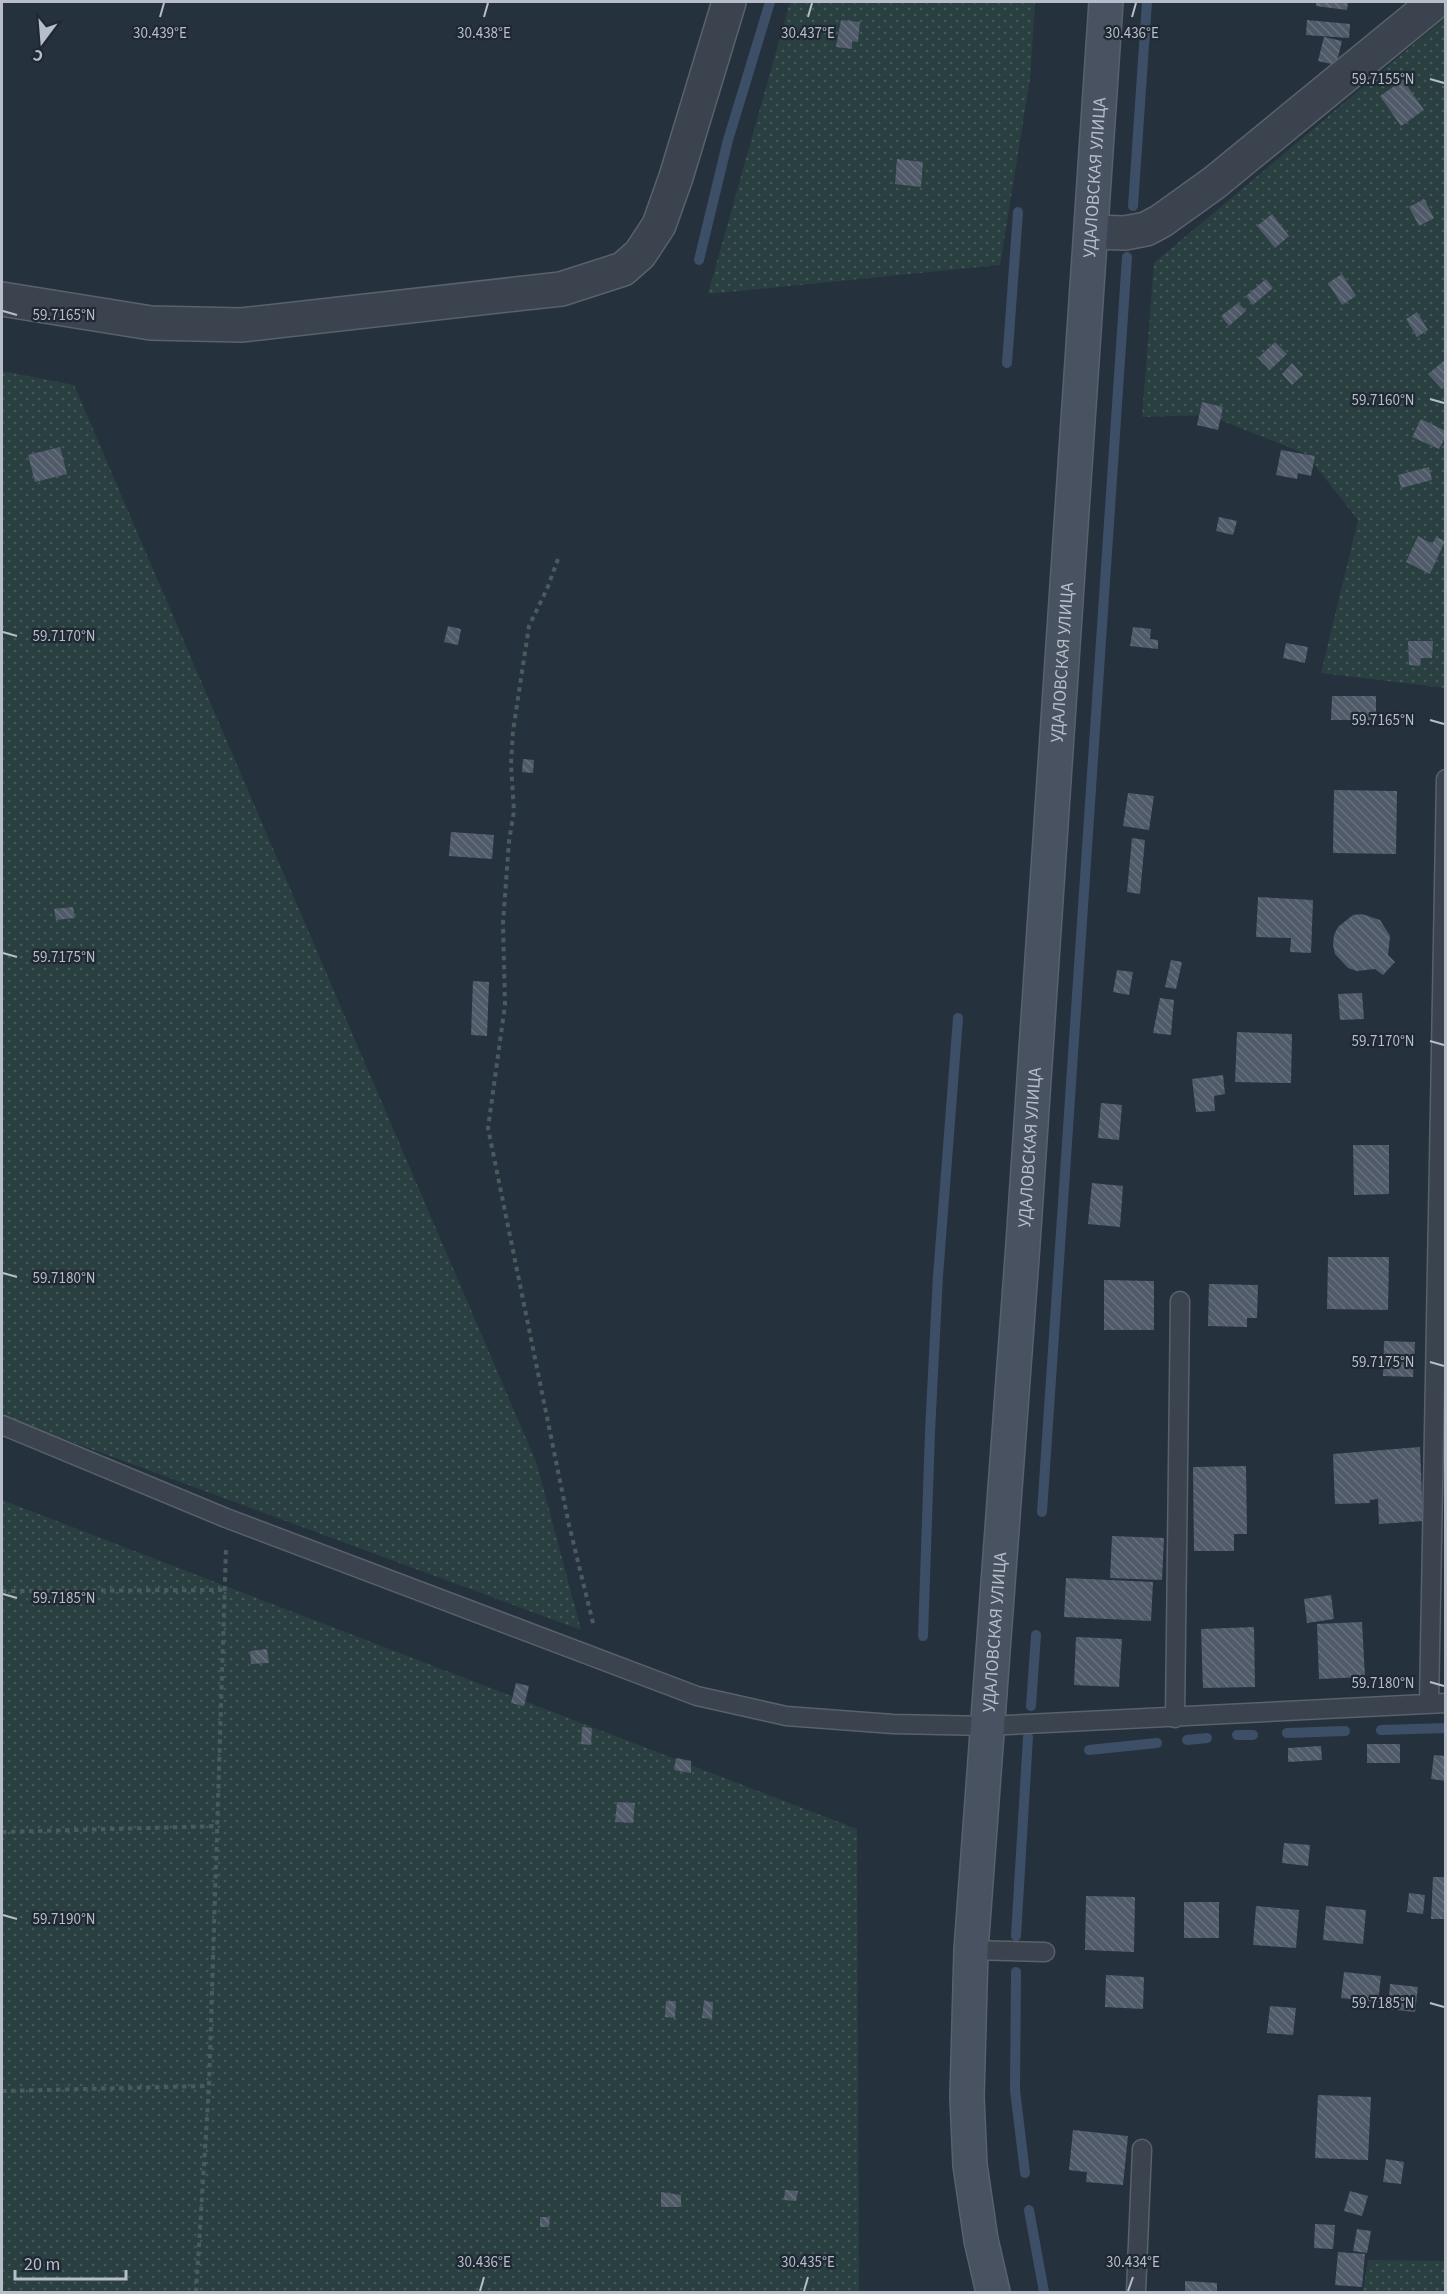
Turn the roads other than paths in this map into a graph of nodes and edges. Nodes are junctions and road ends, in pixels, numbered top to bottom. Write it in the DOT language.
graph roads {
  1 [pos="729,2"];
  2 [pos="1106,2"];
  3 [pos="1435,2"];
  4 [pos="1091,232"];
  5 [pos="2,299"];
  6 [pos="1446,779"];
  7 [pos="1180,1301"];
  8 [pos="2,1425"];
  9 [pos="1437,1704"];
  10 [pos="1174,1718"];
  11 [pos="988,1726"];
  12 [pos="971,1950"];
  13 [pos="1046,1952"];
  14 [pos="1142,2149"];
  15 [pos="993,2292"];
  16 [pos="1136,2292"];
  1 -- 5 [label="street"];
  2 -- 4 [label="main road, УДАЛОВСКАЯ УЛИЦА"];
  3 -- 4 [label="street"];
  4 -- 11 [label="main road, УДАЛОВСКАЯ УЛИЦА"];
  6 -- 9 [label="lane"];
  7 -- 10 [label="lane"];
  8 -- 11 [label="lane"];
  9 -- 10 [label="lane"];
  10 -- 11 [label="lane"];
  11 -- 12 [label="main road, УДАЛОВСКАЯ УЛИЦА"];
  12 -- 13 [label="lane"];
  12 -- 15 [label="main road, УДАЛОВСКАЯ УЛИЦА"];
  14 -- 16 [label="lane"];
}
